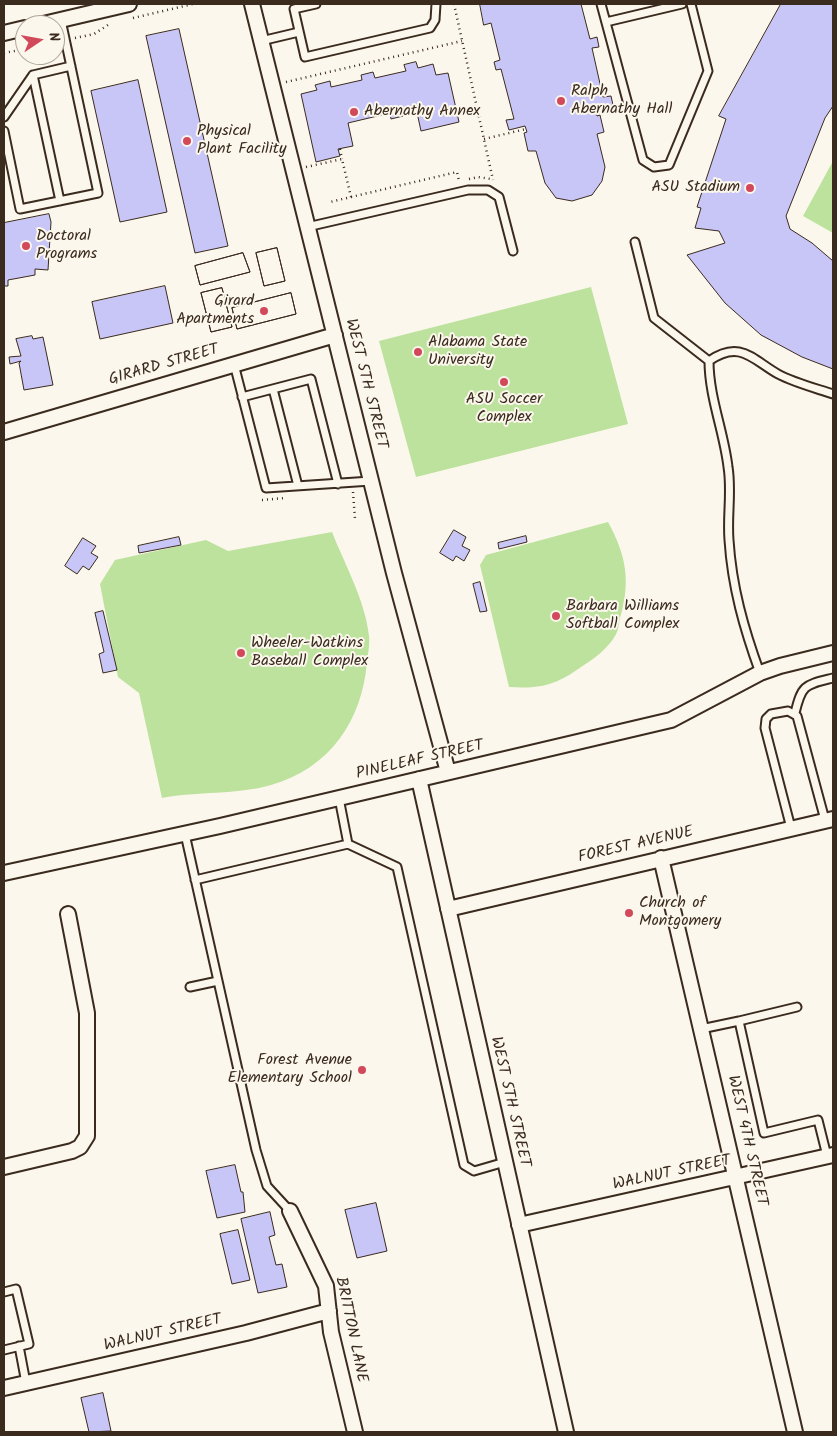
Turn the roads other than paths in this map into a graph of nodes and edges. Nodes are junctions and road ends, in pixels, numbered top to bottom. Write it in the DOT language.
graph roads {
  1 [pos="129,4"];
  2 [pos="252,4"];
  3 [pos="316,4"];
  4 [pos="436,4"];
  5 [pos="601,4"];
  6 [pos="682,4"];
  7 [pos="691,4"];
  8 [pos="65,19"];
  9 [pos="606,22"];
  10 [pos="299,32"];
  11 [pos="65,35"];
  12 [pos="261,41"];
  13 [pos="71,66"];
  14 [pos="33,75"];
  15 [pos="4,117"];
  16 [pos="4,131"];
  17 [pos="60,201"];
  18 [pos="307,227"];
  19 [pos="635,242"];
  20 [pos="513,251"];
  21 [pos="334,335"];
  22 [pos="710,361"];
  23 [pos="234,363"];
  24 [pos="273,389"];
  25 [pos="833,394"];
  26 [pos="242,397"];
  27 [pos="4,432"];
  28 [pos="371,482"];
  29 [pos="338,484"];
  30 [pos="298,486"];
  31 [pos="833,654"];
  32 [pos="760,673"];
  33 [pos="833,678"];
  34 [pos="794,713"];
  35 [pos="448,772"];
  36 [pos="419,779"];
  37 [pos="339,798"];
  38 [pos="829,820"];
  39 [pos="790,828"];
  40 [pos="185,834"];
  41 [pos="348,844"];
  42 [pos="661,858"];
  43 [pos="4,873"];
  44 [pos="195,880"];
  45 [pos="448,908"];
  46 [pos="68,914"];
  47 [pos="218,981"];
  48 [pos="190,987"];
  49 [pos="797,1007"];
  50 [pos="739,1021"];
  51 [pos="702,1029"];
  52 [pos="830,1156"];
  53 [pos="504,1162"];
  54 [pos="4,1167"];
  55 [pos="736,1178"];
  56 [pos="290,1211"];
  57 [pos="519,1225"];
  58 [pos="4,1292"];
  59 [pos="329,1311"];
  60 [pos="19,1346"];
  61 [pos="4,1350"];
  62 [pos="26,1383"];
  63 [pos="4,1388"];
  64 [pos="355,1432"];
  65 [pos="566,1432"];
  66 [pos="795,1432"];
  1 -- 8 [label="street"];
  2 -- 12 [label="street, WEST 5TH STREET"];
  3 -- 10 [label="lane"];
  4 -- 10 [label="lane"];
  5 -- 9 [label="lane"];
  6 -- 9 [label="lane"];
  7 -- 9 [label="lane"];
  10 -- 12 [label="lane"];
  11 -- 13 [label="lane"];
  12 -- 18 [label="street, WEST 5TH STREET"];
  13 -- 14 [label="lane"];
  13 -- 17 [label="lane"];
  14 -- 15 [label="lane"];
  14 -- 17 [label="lane"];
  16 -- 17 [label="lane"];
  18 -- 20 [label="lane"];
  18 -- 21 [label="street, WEST 5TH STREET"];
  19 -- 22 [label="lane"];
  21 -- 23 [label="street, GIRARD STREET"];
  21 -- 28 [label="street, WEST 5TH STREET"];
  22 -- 25 [label="lane"];
  22 -- 32 [label="lane"];
  23 -- 26 [label="lane"];
  23 -- 27 [label="street, GIRARD STREET"];
  24 -- 26 [label="lane"];
  24 -- 29 [label="lane"];
  24 -- 30 [label="lane"];
  26 -- 30 [label="lane"];
  28 -- 29 [label="lane"];
  28 -- 35 [label="street, WEST 5TH STREET"];
  29 -- 30 [label="lane"];
  31 -- 32 [label="street, PINELEAF STREET"];
  32 -- 35 [label="street, PINELEAF STREET"];
  33 -- 34 [label="lane"];
  34 -- 38 [label="lane"];
  34 -- 39 [label="lane"];
  35 -- 36 [label="street, PINELEAF STREET"];
  36 -- 37 [label="street, PINELEAF STREET"];
  36 -- 45 [label="street, WEST 5TH STREET"];
  37 -- 40 [label="street, PINELEAF STREET"];
  37 -- 41 [label="lane"];
  38 -- 39 [label="street, FOREST AVENUE"];
  39 -- 42 [label="street, FOREST AVENUE"];
  40 -- 43 [label="street, PINELEAF STREET"];
  40 -- 44 [label="lane"];
  41 -- 44 [label="lane"];
  41 -- 53 [label="lane"];
  42 -- 45 [label="street, FOREST AVENUE"];
  42 -- 51 [label="street, WEST 4TH STREET"];
  44 -- 47 [label="lane"];
  45 -- 53 [label="street, WEST 5TH STREET"];
  46 -- 54 [label="street"];
  47 -- 48 [label="lane"];
  47 -- 56 [label="lane"];
  49 -- 50 [label="lane"];
  50 -- 51 [label="lane"];
  50 -- 52 [label="lane"];
  51 -- 55 [label="street, WEST 4TH STREET"];
  52 -- 55 [label="street, WALNUT STREET"];
  53 -- 57 [label="street, WEST 5TH STREET"];
  55 -- 57 [label="street, WALNUT STREET"];
  55 -- 66 [label="street, WEST 4TH STREET"];
  56 -- 59 [label="street, BRITTON LANE"];
  57 -- 65 [label="street, WEST 5TH STREET"];
  58 -- 60 [label="lane"];
  59 -- 62 [label="street, WALNUT STREET"];
  59 -- 64 [label="street, BRITTON LANE"];
  60 -- 61 [label="lane"];
  60 -- 62 [label="lane"];
  62 -- 63 [label="street, WALNUT STREET"];
}
